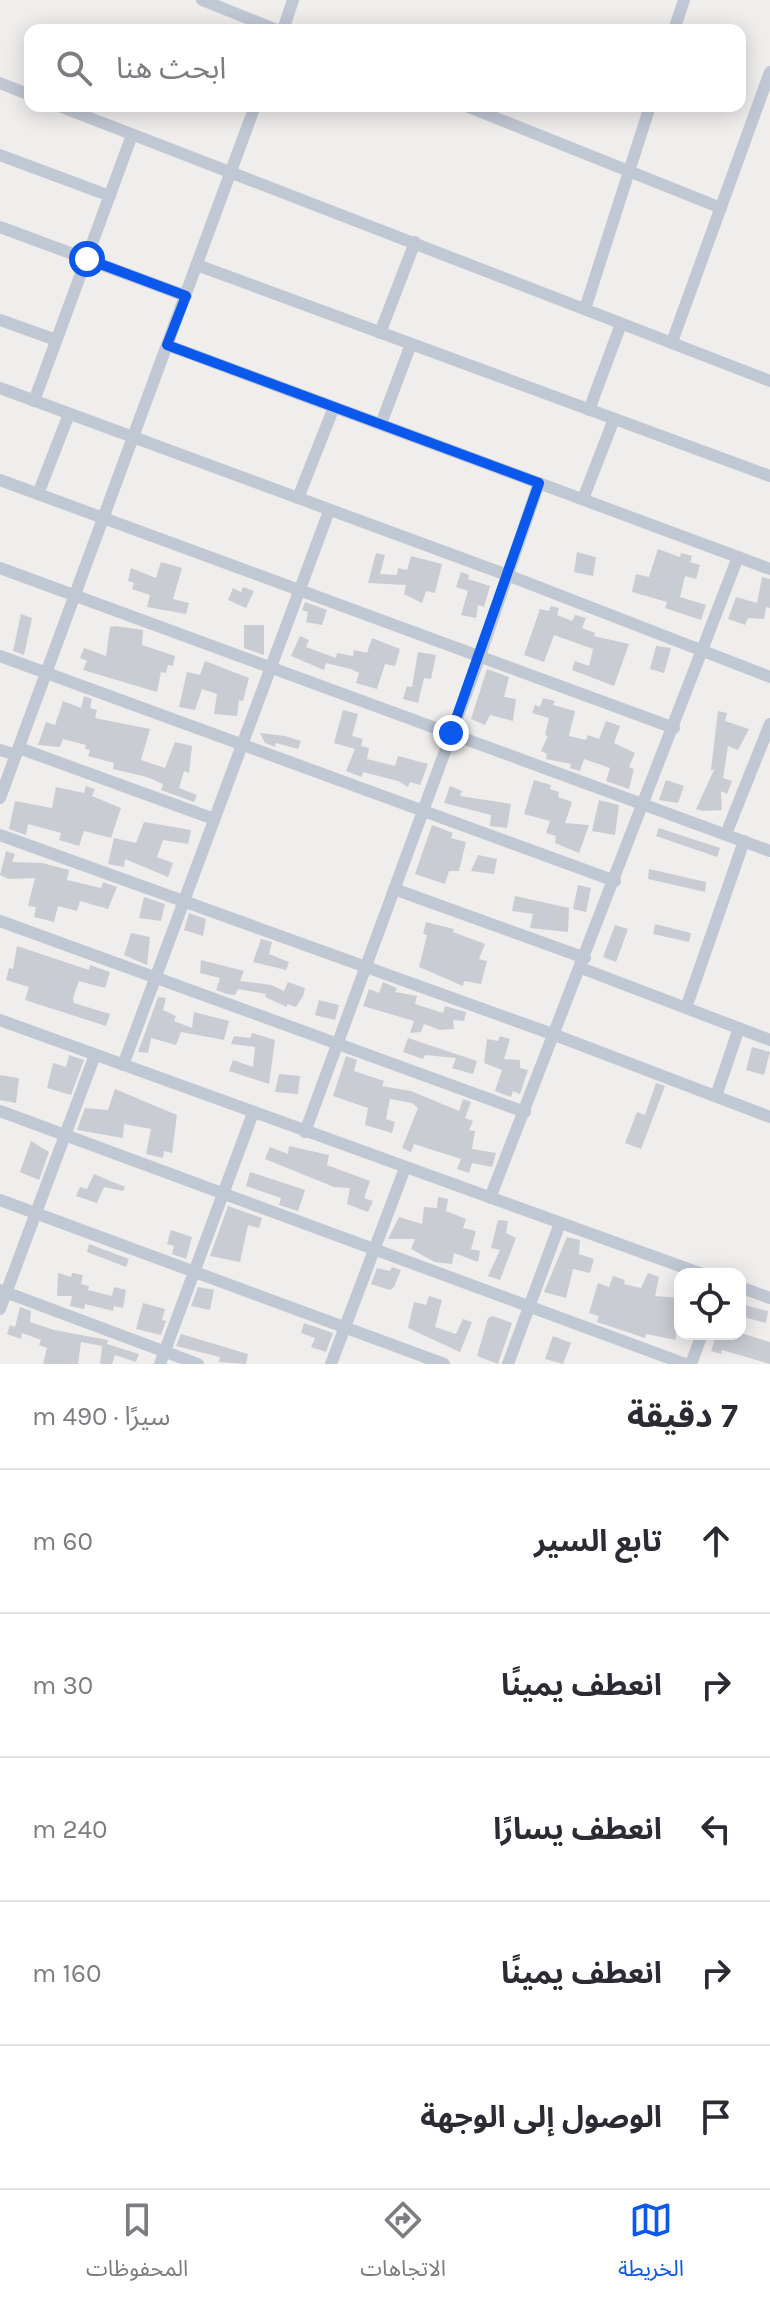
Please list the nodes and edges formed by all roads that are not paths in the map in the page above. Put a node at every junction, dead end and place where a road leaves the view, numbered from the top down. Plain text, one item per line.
1 (202, 0) edge
2 (293, 0) edge
3 (684, 0) edge
4 (264, 24) edge
5 (283, 24) edge
6 (676, 24) edge
7 (770, 72) edge
8 (0, 83) edge
9 (24, 93) edge
10 (74, 112) edge
11 (253, 112) edge
12 (481, 112) edge
13 (648, 112) edge
14 (132, 135) junction
15 (0, 155) edge
16 (629, 171) junction
17 (231, 173) junction
18 (110, 196) junction
19 (721, 208) junction
20 (0, 227) edge
21 (415, 242) junction
22 (87, 259) junction
23 (197, 265) junction
24 (186, 296) junction
25 (585, 309) junction
26 (0, 320) edge
27 (621, 324) junction
28 (380, 333) junction
29 (56, 340) junction
30 (672, 342) junction
31 (411, 344) junction
32 (167, 345) junction
33 (770, 381) edge
34 (0, 388) edge
35 (34, 401) junction
36 (334, 407) junction
37 (589, 410) junction
38 (69, 414) junction
39 (614, 419) junction
40 (381, 424) junction
41 (133, 437) junction
42 (770, 476) edge
43 (0, 480) edge
44 (539, 483) junction
45 (38, 494) junction
46 (298, 498) junction
47 (583, 499) junction
48 (329, 511) junction
49 (103, 518) junction
50 (738, 557) junction
51 (0, 568) edge
52 (770, 569) edge
53 (507, 575) junction
54 (300, 590) junction
55 (75, 596) junction
56 (704, 652) junction
57 (0, 656) edge
58 (480, 656) junction
59 (271, 667) junction
60 (46, 673) junction
61 (770, 677) edge
62 (770, 724) edge
63 (674, 728) junction
64 (451, 733) junction
65 (242, 745) junction
66 (0, 750) edge
67 (17, 752) junction
68 (757, 759) junction
69 (770, 764) edge
70 (0, 798) edge
71 (644, 804) junction
72 (423, 811) junction
73 (214, 819) junction
74 (726, 834) junction
75 (0, 835) edge
76 (744, 841) junction
77 (770, 851) edge
78 (615, 881) junction
79 (394, 889) junction
80 (183, 901) junction
81 (0, 921) edge
82 (583, 963) junction
83 (365, 967) junction
84 (155, 977) junction
85 (686, 1008) junction
86 (0, 1020) edge
87 (739, 1028) junction
88 (555, 1035) junction
89 (770, 1040) edge
90 (337, 1043) junction
91 (95, 1055) junction
92 (123, 1065) junction
93 (716, 1096) junction
94 (0, 1111) edge
95 (525, 1112) junction
96 (253, 1113) junction
97 (770, 1117) edge
98 (305, 1132) junction
99 (66, 1135) junction
100 (405, 1168) junction
101 (223, 1194) junction
102 (490, 1198) junction
103 (0, 1200) edge
104 (37, 1214) junction
105 (560, 1223) junction
106 (374, 1249) junction
107 (685, 1268) edge
108 (194, 1272) junction
109 (746, 1289) edge
110 (3, 1291) edge
111 (770, 1298) edge
112 (529, 1306) junction
113 (0, 1309) edge
114 (345, 1327) junction
115 (700, 1340) edge
116 (162, 1358) edge
117 (198, 1364) edge
118 (331, 1364) edge
119 (444, 1364) edge
120 (508, 1364) edge
121 (685, 1364) edge
122 (691, 1364) edge

1 - 4 street
2 - 5 street
3 - 6 street
7 - 19 street
8 - 9 street
10 - 14 street
11 - 17 street
12 - 16 street
13 - 16 street
14 - 17 street
14 - 18 street
15 - 18 street
16 - 19 street
16 - 25 street
17 - 21 street
17 - 23 street
18 - 22 street
19 - 30 street
20 - 22 street
21 - 25 street
21 - 28 street
22 - 24 street
22 - 29 street
23 - 24 street
23 - 28 street
24 - 32 street
25 - 27 street
26 - 29 street
27 - 30 street
27 - 37 street
28 - 31 street
29 - 35 street
30 - 33 street
31 - 37 street
31 - 40 street
32 - 36 street
32 - 41 street
34 - 35 street
35 - 38 street
36 - 40 street
36 - 46 street
37 - 39 street
38 - 41 street
38 - 45 street
39 - 42 street
39 - 47 street
40 - 44 street
41 - 46 street
41 - 49 street
43 - 45 street
44 - 47 street
44 - 53 street
45 - 49 street
46 - 48 street
47 - 50 street
48 - 53 street
48 - 54 street
49 - 54 street
49 - 55 street
50 - 52 street
50 - 56 street
51 - 55 street
53 - 56 street
53 - 58 street
54 - 58 street
54 - 59 street
55 - 59 street
55 - 60 street
56 - 61 street
56 - 63 street
57 - 60 street
58 - 63 street
58 - 64 street
59 - 64 street
59 - 65 street
60 - 65 street
60 - 67 street
62 - 68 street
63 - 71 street
64 - 71 street
64 - 72 street
65 - 72 street
65 - 73 street
66 - 67 street
67 - 70 street
67 - 73 street
68 - 69 street
68 - 74 street
71 - 74 street
71 - 78 street
72 - 78 street
72 - 79 street
73 - 80 street
74 - 76 street
75 - 80 street
76 - 77 street
76 - 85 street
78 - 82 street
79 - 82 street
79 - 83 street
80 - 83 street
80 - 84 street
81 - 84 street
82 - 85 street
82 - 88 street
83 - 88 street
83 - 90 street
84 - 90 street
84 - 92 street
85 - 87 street
86 - 91 street
87 - 89 street
87 - 93 street
88 - 93 street
88 - 95 street
90 - 95 street
90 - 98 street
91 - 92 street
91 - 99 street
92 - 96 street
93 - 97 street
94 - 99 street
95 - 102 street
96 - 98 street
96 - 101 street
98 - 100 street
99 - 101 street
99 - 104 street
100 - 102 street
100 - 106 street
101 - 106 street
101 - 108 street
102 - 105 street
103 - 104 street
104 - 108 street
104 - 110 street
105 - 107 street
105 - 112 street
106 - 112 street
106 - 114 street
108 - 114 street
108 - 116 street
109 - 111 street
110 - 113 street
110 - 116 street
112 - 120 street
112 - 121 street
114 - 118 street
114 - 119 street
115 - 122 street
116 - 117 street

